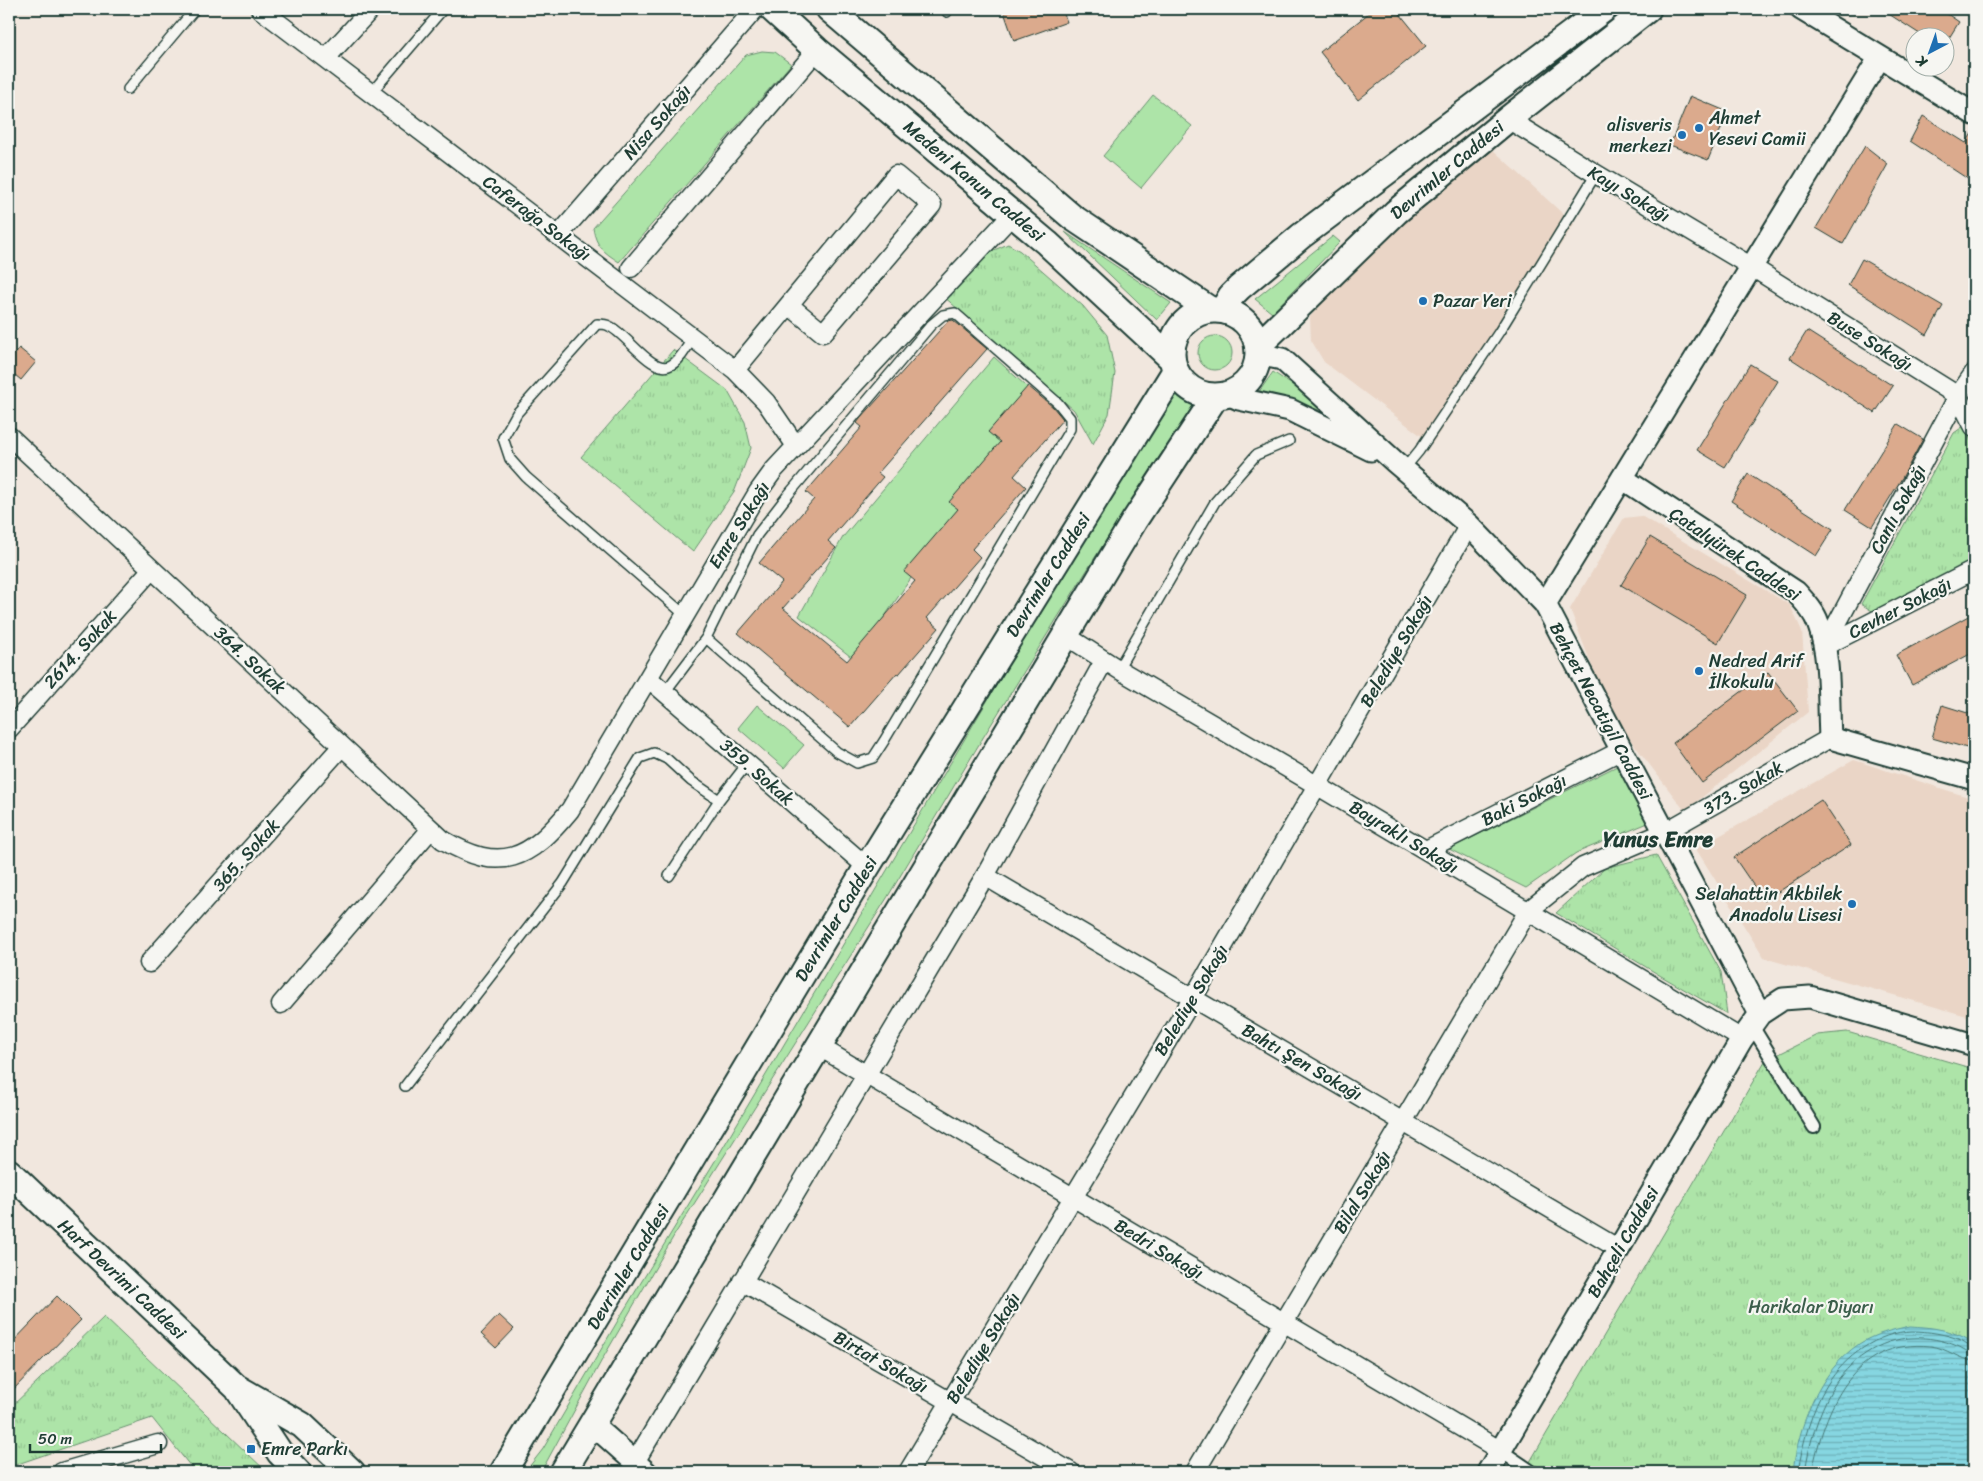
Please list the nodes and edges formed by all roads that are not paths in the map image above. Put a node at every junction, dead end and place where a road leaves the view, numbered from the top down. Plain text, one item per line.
1 (195, 9) edge
2 (260, 9) edge
3 (371, 9) edge
4 (443, 9) edge
5 (755, 9) edge
6 (772, 9) edge
7 (829, 9) edge
8 (1604, 9) edge
9 (1648, 9) edge
10 (1800, 9) edge
11 (817, 50) junction
12 (1880, 57) junction
13 (326, 58) junction
14 (128, 89) dead end
15 (371, 93) junction
16 (1974, 114) edge
17 (1508, 119) junction
18 (1596, 174) junction
19 (1013, 214) junction
20 (559, 235) junction
21 (1752, 267) junction
22 (631, 268) dead end
23 (789, 305) junction
24 (1216, 310) junction
25 (693, 338) junction
26 (1258, 350) junction
27 (1173, 364) junction
28 (735, 370) junction
29 (1974, 373) edge
30 (1222, 395) junction
31 (1958, 396) junction
32 (1974, 426) edge
33 (9, 436) edge
34 (1289, 441) dead end
35 (796, 446) junction
36 (1399, 466) junction
37 (1622, 478) junction
38 (1469, 525) junction
39 (152, 569) junction
40 (1974, 570) edge
41 (1545, 604) junction
42 (685, 615) junction
43 (1066, 635) junction
44 (706, 638) junction
45 (1825, 646) junction
46 (1111, 665) junction
47 (648, 678) junction
48 (665, 692) junction
49 (9, 729) edge
50 (1830, 738) junction
51 (342, 746) junction
52 (1622, 750) junction
53 (747, 764) junction
54 (1974, 779) edge
55 (1318, 786) junction
56 (719, 800) junction
57 (431, 829) junction
58 (1665, 832) junction
59 (1426, 850) junction
60 (504, 859) joint
61 (866, 867) junction
62 (669, 876) dead end
63 (985, 876) junction
64 (1528, 911) junction
65 (149, 963) dead end
66 (1193, 998) junction
67 (281, 1004) dead end
68 (1751, 1026) junction
69 (1974, 1045) edge
70 (818, 1046) junction
71 (866, 1075) junction
72 (406, 1086) dead end
73 (1403, 1122) junction
74 (1814, 1127) dead end
75 (9, 1172) edge
76 (1073, 1198) junction
77 (1619, 1249) junction
78 (742, 1281) junction
79 (1284, 1323) junction
80 (236, 1387) junction
81 (950, 1402) junction
82 (591, 1423) junction
83 (158, 1444) dead end
84 (1501, 1451) junction
85 (640, 1467) edge
86 (62, 1472) edge
87 (298, 1472) edge
88 (352, 1472) edge
89 (503, 1472) edge
90 (563, 1472) edge
91 (908, 1472) edge
92 (1071, 1472) edge
93 (1195, 1472) edge
94 (1488, 1472) edge
95 (1532, 1472) edge

1 - 14 lane
2 - 13 street, Caferağa Sokağı
3 - 13 street
4 - 15 lane
5 - 20 street, Nisa Sokağı
6 - 11 main road, Medeni Kanun Caddesi
7 - 24 main road, Medeni Kanun Caddesi
8 - 24 main road, Devrimler Caddesi
9 - 17 main road, Devrimler Caddesi
10 - 12 street
11 - 19 main road, Medeni Kanun Caddesi
11 - 22 street
12 - 16 street
12 - 21 street
13 - 15 street, Caferağa Sokağı
15 - 20 street, Caferağa Sokağı
17 - 18 street, Kayı Sokağı
17 - 26 main road, Devrimler Caddesi
18 - 21 street, Kayı Sokağı
18 - 36 lane
19 - 27 main road, Medeni Kanun Caddesi
19 - 35 street, Emre Sokağı
20 - 25 street, Caferağa Sokağı
21 - 31 street, Buse Sokağı
21 - 37 street
23 - 23 street
23 - 28 street
24 - 26 main road
24 - 27 main road
25 - 28 street, Caferağa Sokağı
25 - 42 lane
26 - 30 main road
26 - 36 street, Behçet Necatigil Caddesi
27 - 30 main road
27 - 61 main road, Devrimler Caddesi
28 - 35 street, Caferağa Sokağı
29 - 31 street, Canlı Sokağı
30 - 36 street, Behçet Necatigil Caddesi
30 - 43 main road
31 - 32 street, Buse Sokağı
31 - 45 street, Canlı Sokağı
33 - 39 street, 364. Sokak
34 - 46 lane
35 - 42 street, Emre Sokağı
36 - 38 street, Behçet Necatigil Caddesi
37 - 41 street
37 - 45 street, Çatalyürek Caddesi
38 - 41 street, Behçet Necatigil Caddesi
38 - 55 street, Belediye Sokağı
39 - 49 street, 2614. Sokak
39 - 51 street, 364. Sokak
40 - 45 street, Cevher Sokağı
41 - 52 street, Behçet Necatigil Caddesi
42 - 47 street, Emre Sokağı
43 - 46 street, Bayraklı Sokağı
43 - 70 main road
44 - 44 lane
44 - 48 lane
45 - 50 street, Çatalyürek Caddesi
46 - 55 street, Bayraklı Sokağı
46 - 63 street
47 - 48 street, 359. Sokak
47 - 60 street, Emre Sokağı
48 - 53 street, 359. Sokak
50 - 54 street
50 - 58 street, 373. Sokak
51 - 57 street, 364. Sokak
51 - 65 street, 365. Sokak
52 - 58 street, Behçet Necatigil Caddesi
52 - 59 street, Baki Sokağı
53 - 56 lane
53 - 61 street, 359. Sokak
55 - 59 street, Bayraklı Sokağı
55 - 66 street, Belediye Sokağı
56 - 62 lane
56 - 72 lane
57 - 60 street, 364. Sokak
57 - 67 street
58 - 64 street, 373. Sokak
58 - 68 street, Behçet Necatigil Caddesi
59 - 64 street, Bayraklı Sokağı
61 - 89 main road, Devrimler Caddesi
63 - 66 street, Bahtı Şen Sokağı
63 - 71 street
64 - 68 street, Bayraklı Sokağı
64 - 73 street, Bilal Sokağı
66 - 73 street, Bahtı Şen Sokağı
66 - 76 street, Belediye Sokağı
68 - 69 street
68 - 74 street
68 - 77 street, Bahçeli Caddesi
70 - 71 street, Bedri Sokağı
70 - 82 main road
71 - 76 street, Bedri Sokağı
71 - 78 street
73 - 77 street, Bahtı Şen Sokağı
73 - 79 street, Bilal Sokağı
75 - 80 main road, Harf Devrimi Caddesi
76 - 79 street, Bedri Sokağı
76 - 81 street, Belediye Sokağı
77 - 84 street, Bahçeli Caddesi
78 - 81 street, Birtat Sokağı
78 - 85 street
79 - 84 street, Bedri Sokağı
79 - 93 street, Bilal Sokağı
80 - 87 main road, Harf Devrimi Caddesi
80 - 88 main road, Harf Devrimi Caddesi
81 - 91 street, Belediye Sokağı
81 - 92 street, Birtat Sokağı
82 - 85 street
82 - 90 main road
83 - 86 street
84 - 94 street, Bahçeli Caddesi
84 - 95 street

